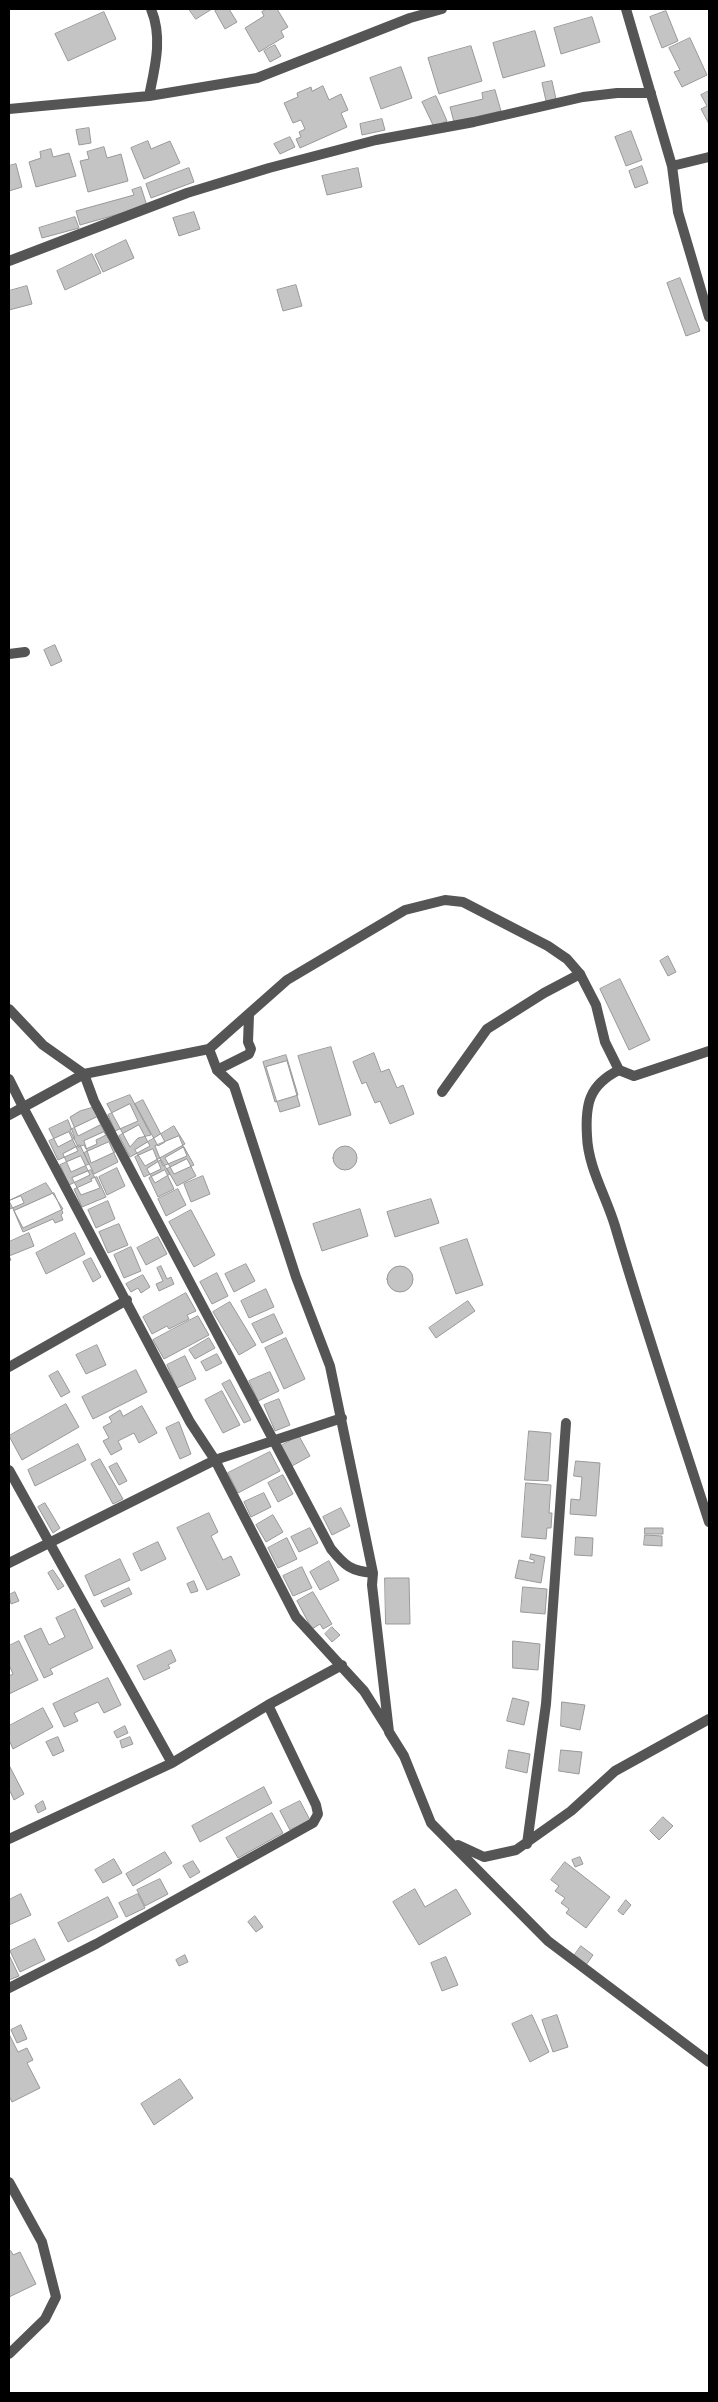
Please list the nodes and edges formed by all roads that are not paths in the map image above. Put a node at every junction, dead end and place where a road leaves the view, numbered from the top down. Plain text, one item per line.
1 (151, 9) edge
2 (442, 9) edge
3 (626, 9) edge
4 (408, 14) edge
5 (651, 93) junction
6 (149, 96) junction
7 (9, 109) edge
8 (709, 156) edge
9 (672, 166) junction
10 (9, 261) edge
11 (709, 317) edge
12 (25, 652) dead end
13 (9, 654) edge
14 (580, 974) junction
15 (9, 1009) edge
16 (249, 1015) junction
17 (209, 1049) junction
18 (709, 1051) edge
19 (217, 1070) junction
20 (619, 1070) junction
21 (84, 1074) junction
22 (9, 1079) edge
23 (442, 1092) dead end
24 (23, 1107) junction
25 (9, 1115) edge
26 (127, 1300) junction
27 (9, 1367) edge
28 (342, 1418) junction
29 (566, 1423) dead end
30 (274, 1441) junction
31 (215, 1460) junction
32 (9, 1470) edge
33 (709, 1522) edge
34 (48, 1542) junction
35 (9, 1563) edge
36 (373, 1573) junction
37 (342, 1665) junction
38 (268, 1705) junction
39 (709, 1719) edge
40 (389, 1732) junction
41 (172, 1762) junction
42 (9, 1839) edge
43 (453, 1842) junction
44 (527, 1844) junction
45 (9, 1988) edge
46 (709, 2062) edge
47 (9, 2182) edge
48 (9, 2354) edge

1 - 6 street
2 - 4 street
3 - 5 street
4 - 6 street
5 - 9 street
5 - 10 street
6 - 7 street
8 - 9 street
9 - 11 street
12 - 13 street
14 - 16 street
14 - 20 street
14 - 23 street
15 - 21 street
16 - 17 street
16 - 19 street
17 - 19 street
17 - 21 street
18 - 20 street
19 - 28 street
20 - 33 street
21 - 24 street
21 - 30 street
22 - 24 street
24 - 25 street
24 - 26 street
26 - 27 street
26 - 31 street
28 - 30 street
28 - 36 street
29 - 44 street
30 - 31 street
30 - 36 street
31 - 34 street
31 - 37 street
32 - 34 street
34 - 35 street
34 - 41 street
36 - 40 street
37 - 38 street
37 - 40 street
38 - 41 street
38 - 45 street
39 - 44 street
40 - 43 street
41 - 42 street
43 - 44 street
43 - 46 street
47 - 48 street

